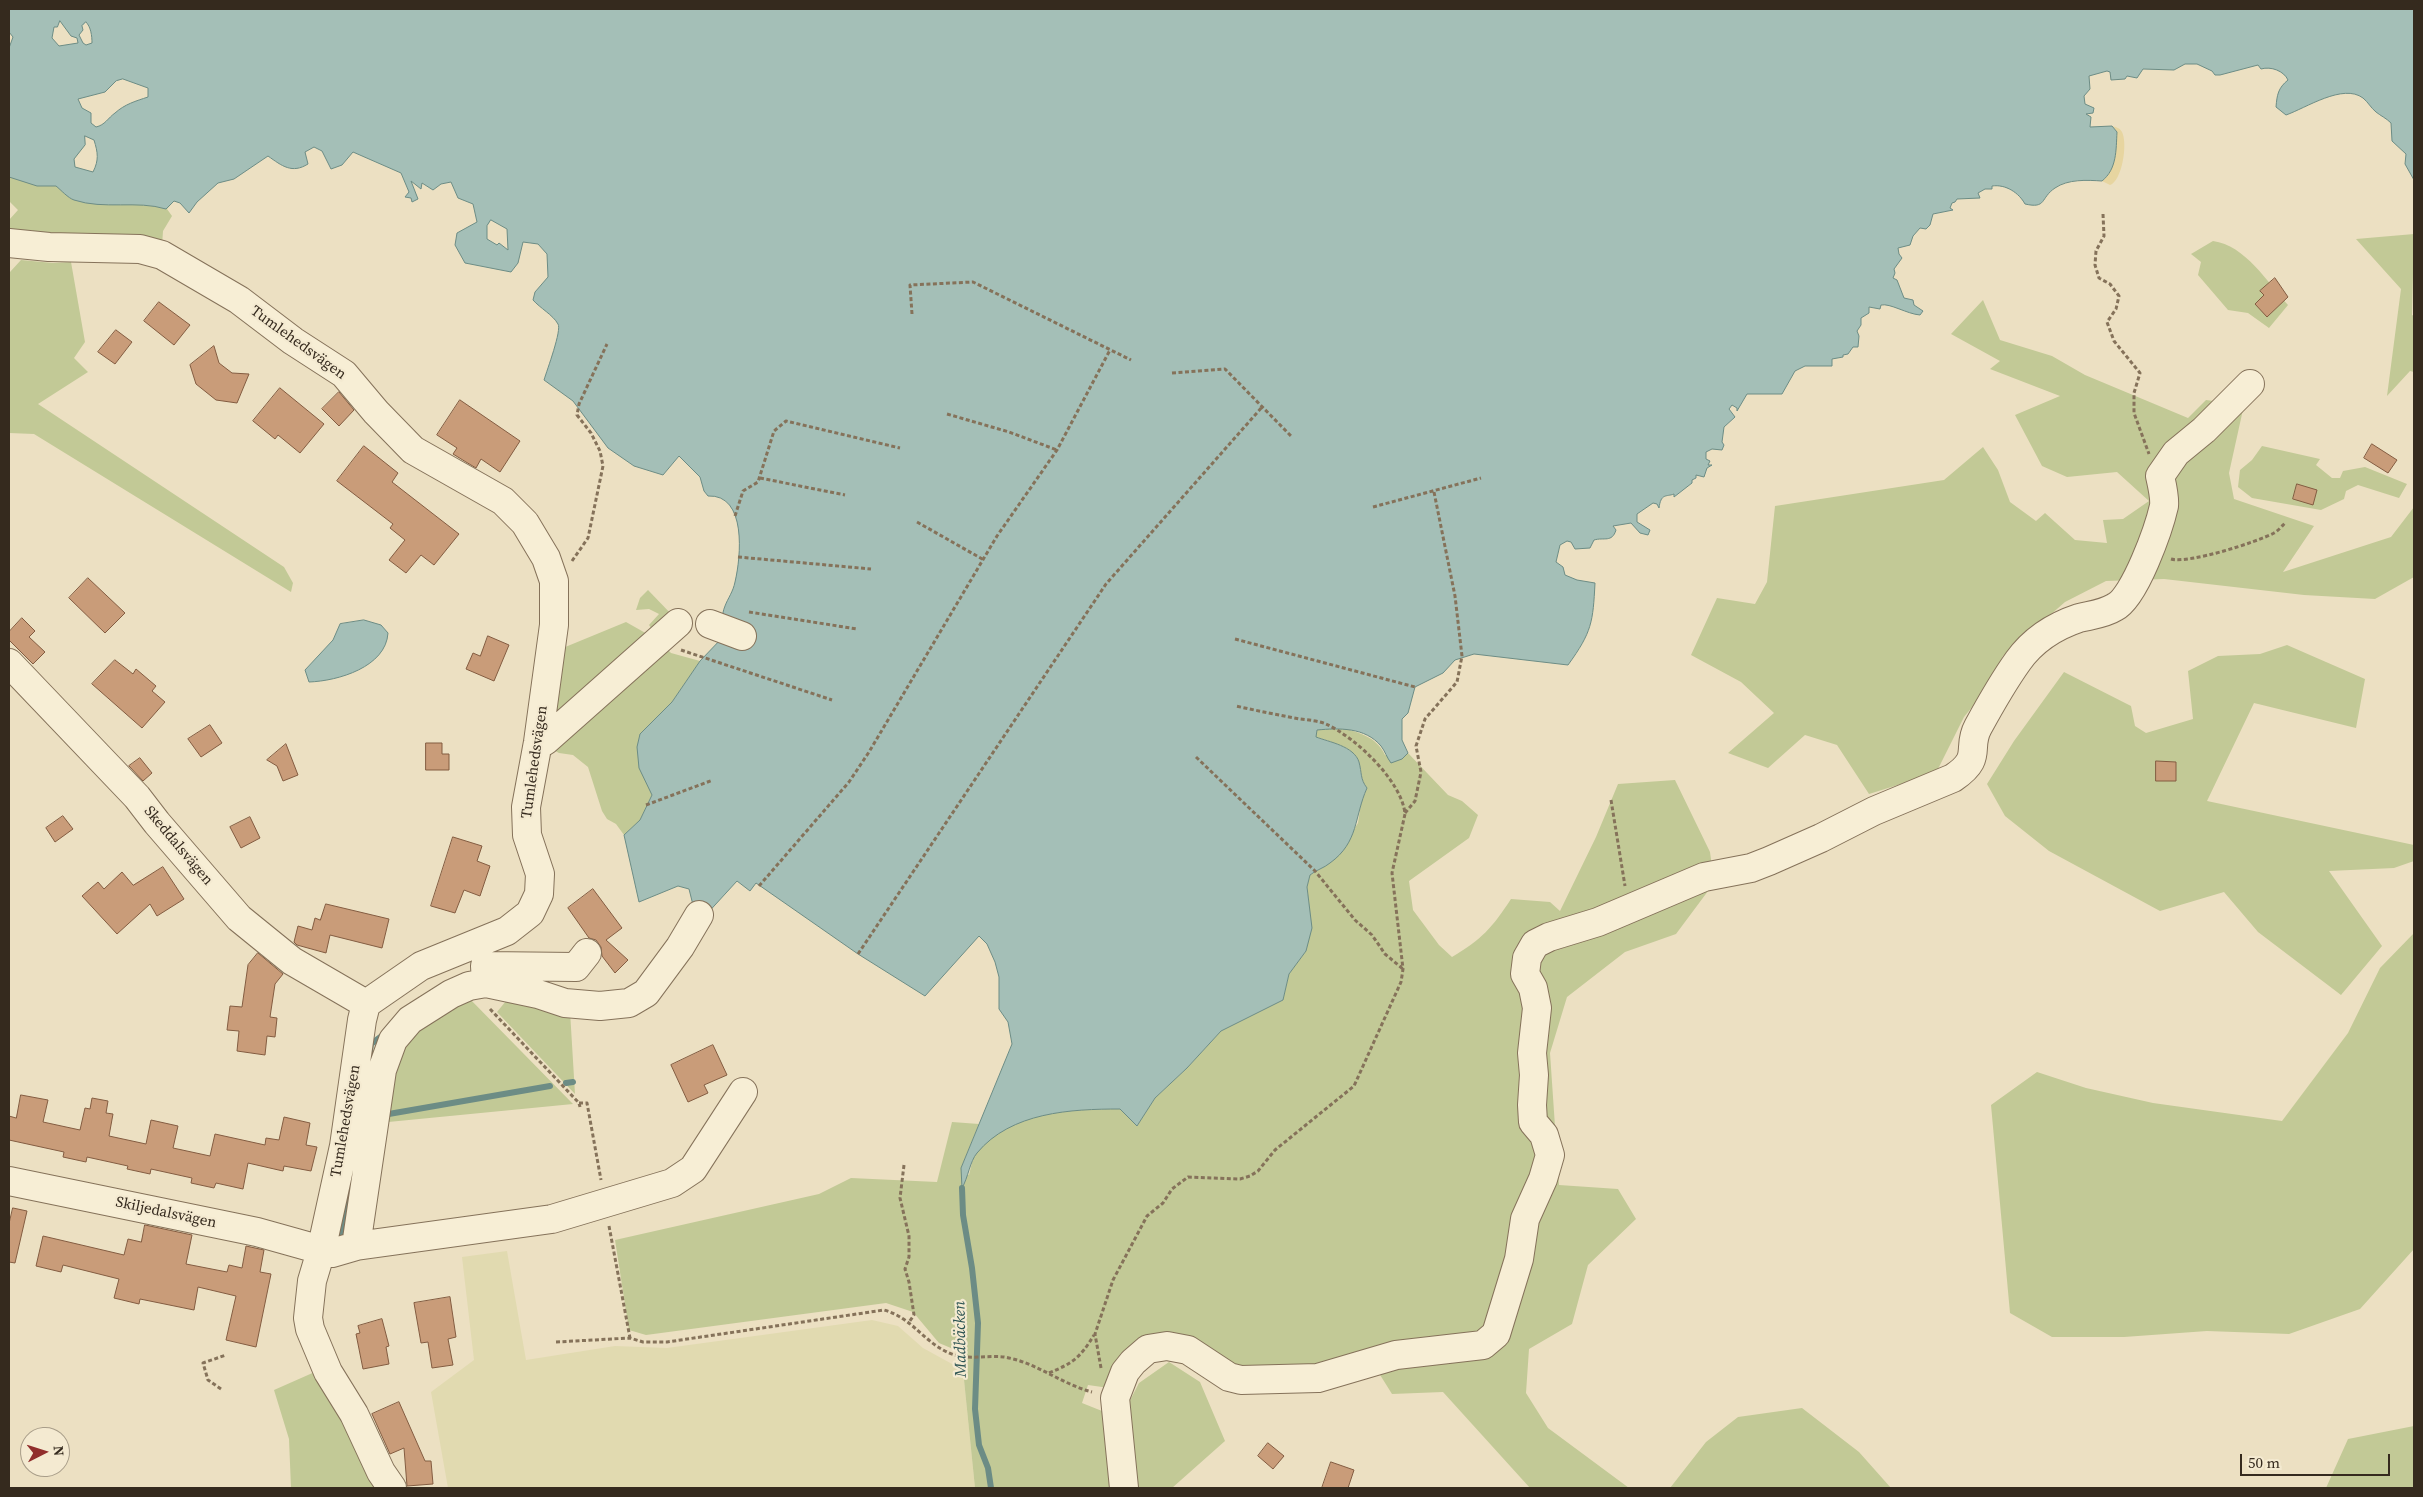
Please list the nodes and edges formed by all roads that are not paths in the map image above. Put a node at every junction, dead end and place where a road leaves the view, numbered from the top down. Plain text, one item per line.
1 (9, 243) edge
2 (2250, 384) dead end
3 (741, 623) road end
4 (710, 624) dead end
5 (675, 635) road end
6 (9, 663) edge
7 (538, 742) junction
8 (699, 915) dead end
9 (587, 953) dead end
10 (477, 985) junction
11 (366, 1004) junction
12 (743, 1092) dead end
13 (9, 1181) edge
14 (356, 1246) junction
15 (321, 1251) junction
16 (392, 1488) edge
17 (1124, 1488) edge

1 - 7 street, Tumlehedsvägen
2 - 17 street
3 - 4 street
5 - 7 street
6 - 11 street, Skeddalsvägen
7 - 11 street, Tumlehedsvägen
8 - 10 street
9 - 10 street
10 - 14 street
11 - 15 street, Tumlehedsvägen
12 - 14 street, Skiljedalsvägen
13 - 15 street, Skiljedalsvägen
14 - 15 street, Skiljedalsvägen
15 - 16 street, Tumlehedsvägen

